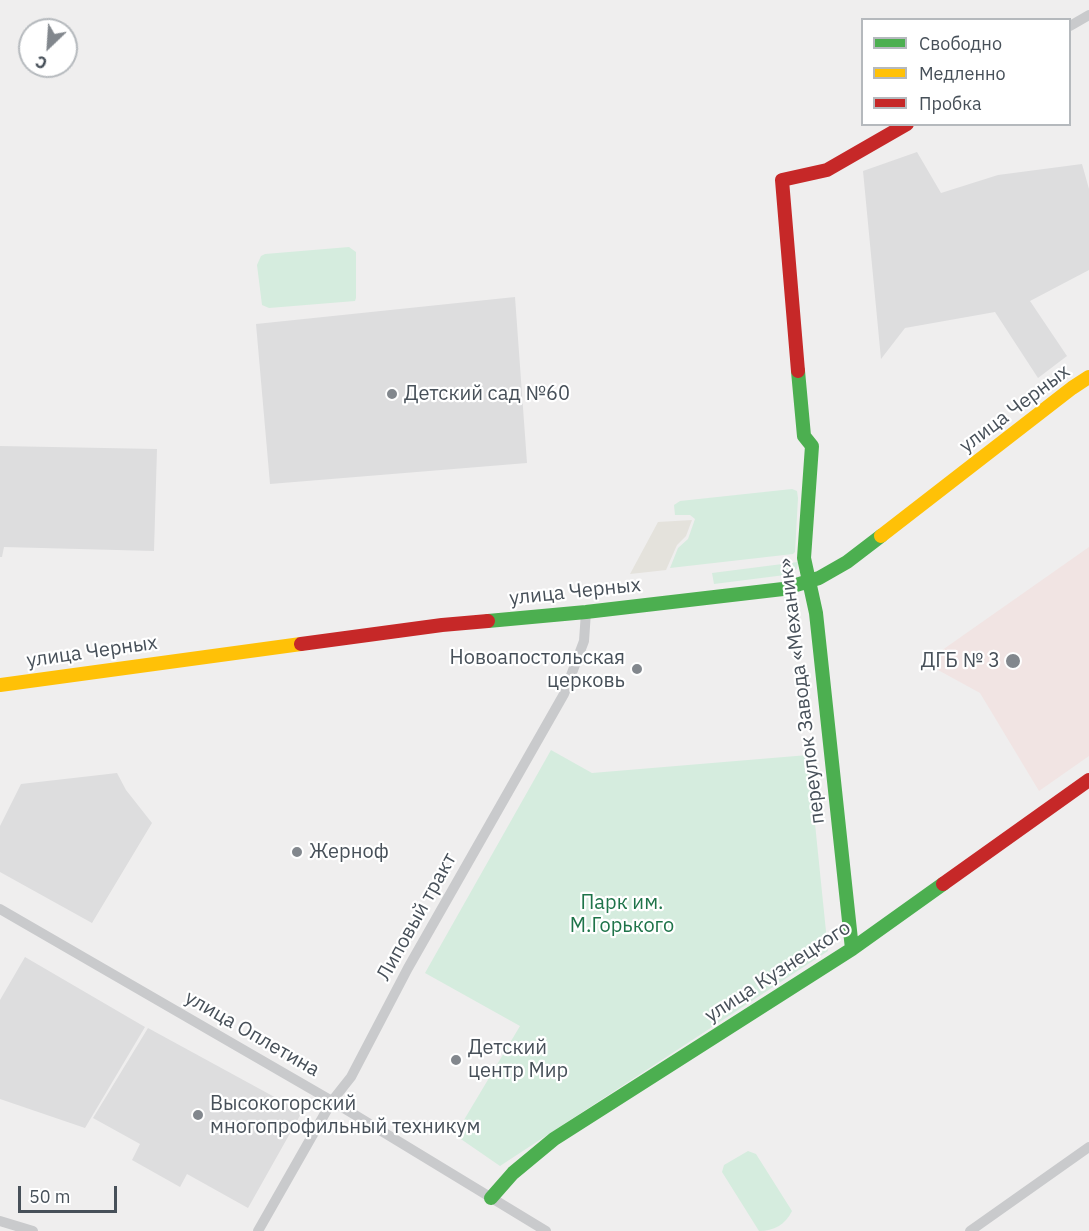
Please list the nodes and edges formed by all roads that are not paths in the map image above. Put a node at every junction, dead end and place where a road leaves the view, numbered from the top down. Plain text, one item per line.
1 (1089, 15) edge
2 (1071, 26) edge
3 (904, 126) edge
4 (1089, 377) edge
5 (808, 582) junction
6 (586, 612) junction
7 (0, 685) edge
8 (1089, 780) edge
9 (0, 909) edge
10 (852, 949) junction
11 (333, 1101) junction
12 (1089, 1147) edge
13 (491, 1198) junction
14 (0, 1221) edge
15 (33, 1231) edge
16 (258, 1231) edge
17 (546, 1231) edge
18 (970, 1231) edge

1 - 2 street
3 - 5 street, переулок Завода «Механик»
4 - 5 street, улица Черных
5 - 6 street, улица Черных
5 - 10 street, переулок Завода «Механик»
6 - 7 street, улица Черных
6 - 11 street, Липовый тракт
8 - 10 street, улица Кузнецкого
9 - 11 street, улица Оплетина
10 - 13 street, улица Кузнецкого
11 - 13 street, улица Оплетина
11 - 16 street, Липовый тракт
12 - 18 street
13 - 17 street, улица Оплетина
14 - 15 street

